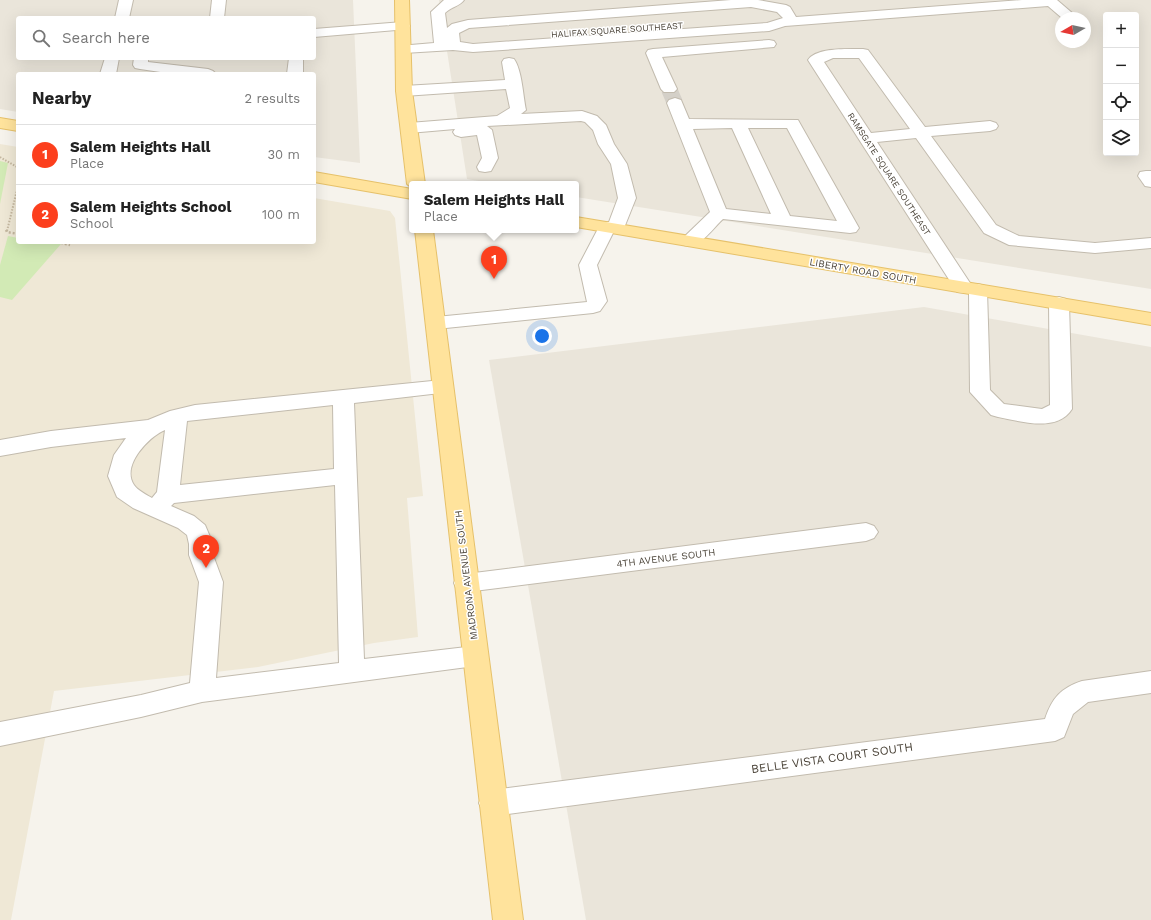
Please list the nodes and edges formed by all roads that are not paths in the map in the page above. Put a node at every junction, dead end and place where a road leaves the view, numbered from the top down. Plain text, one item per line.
1 (126, 0) edge
2 (219, 0) edge
3 (402, 0) edge
4 (457, 0) edge
5 (1050, 1) edge
6 (1064, 12) edge
7 (122, 16) edge
8 (217, 16) edge
9 (788, 22) junction
10 (403, 26) junction
11 (316, 33) edge
12 (769, 44) dead end
13 (446, 46) junction
14 (404, 50) junction
15 (112, 60) edge
16 (296, 60) edge
17 (509, 62) dead end
18 (140, 66) edge
19 (108, 72) edge
20 (191, 72) edge
21 (295, 72) edge
22 (514, 84) junction
23 (404, 91) junction
24 (501, 120) junction
25 (0, 123) edge
26 (738, 123) junction
27 (683, 124) junction
28 (16, 126) edge
29 (990, 126) dead end
30 (409, 132) junction
31 (919, 133) junction
32 (866, 138) junction
33 (485, 167) dead end
34 (1151, 176) edge
35 (316, 177) edge
36 (416, 181) edge
37 (1151, 182) edge
38 (409, 193) edge
39 (719, 213) junction
40 (783, 220) junction
41 (579, 223) edge
42 (611, 228) junction
43 (424, 233) edge
44 (690, 241) junction
45 (1151, 242) edge
46 (971, 289) junction
47 (1059, 303) junction
48 (1151, 319) edge
49 (436, 323) junction
50 (442, 387) junction
51 (343, 397) junction
52 (177, 416) junction
53 (152, 427) junction
54 (0, 448) edge
55 (346, 476) junction
56 (162, 502) junction
57 (866, 532) dead end
58 (466, 583) junction
59 (475, 656) junction
60 (352, 672) junction
61 (1151, 682) edge
62 (202, 690) junction
63 (0, 734) edge
64 (493, 803) junction
65 (508, 920) edge

1 - 7 street
2 - 8 street
3 - 10 main road
4 - 13 street
5 - 6 street
5 - 9 street, HALIFAX SQUARE SOUTHEAST
9 - 13 street, HALIFAX SQUARE SOUTHEAST
9 - 13 street
10 - 11 street
10 - 14 main road
12 - 27 street
13 - 14 street, HALIFAX SQUARE SOUTHEAST
14 - 23 main road
15 - 19 street
16 - 21 street
17 - 22 street
18 - 20 street
22 - 23 street
22 - 24 street
23 - 30 main road
24 - 30 street
24 - 42 street
25 - 28 main road
26 - 27 street
26 - 40 street
26 - 40 street
27 - 39 street
29 - 31 street
30 - 33 street
30 - 36 main road
31 - 32 street
31 - 32 street, RAMSGATE SQUARE SOUTHEAST
31 - 45 street
32 - 46 street, RAMSGATE SQUARE SOUTHEAST
34 - 37 street
35 - 38 main road
39 - 40 street
39 - 44 street
41 - 42 main road, LIBERTY ROAD SOUTH
42 - 44 main road, LIBERTY ROAD SOUTH
42 - 49 street
43 - 49 main road, MADRONA AVENUE SOUTH
44 - 46 main road, LIBERTY ROAD SOUTH
46 - 47 main road, LIBERTY ROAD SOUTH
46 - 47 street
47 - 48 main road, LIBERTY ROAD SOUTH
49 - 50 main road, MADRONA AVENUE SOUTH
50 - 51 street
50 - 58 main road, MADRONA AVENUE SOUTH
51 - 52 street
51 - 55 street
52 - 53 street
52 - 56 street
53 - 54 street
53 - 56 street
55 - 56 street
55 - 60 street
56 - 62 street
57 - 58 street, 4TH AVENUE SOUTH
58 - 59 main road, MADRONA AVENUE SOUTH
59 - 60 street
59 - 64 main road, MADRONA AVENUE SOUTH
60 - 62 street
61 - 64 street, BELLE VISTA COURT SOUTH
62 - 63 street
64 - 65 main road, MADRONA AVENUE SOUTH

